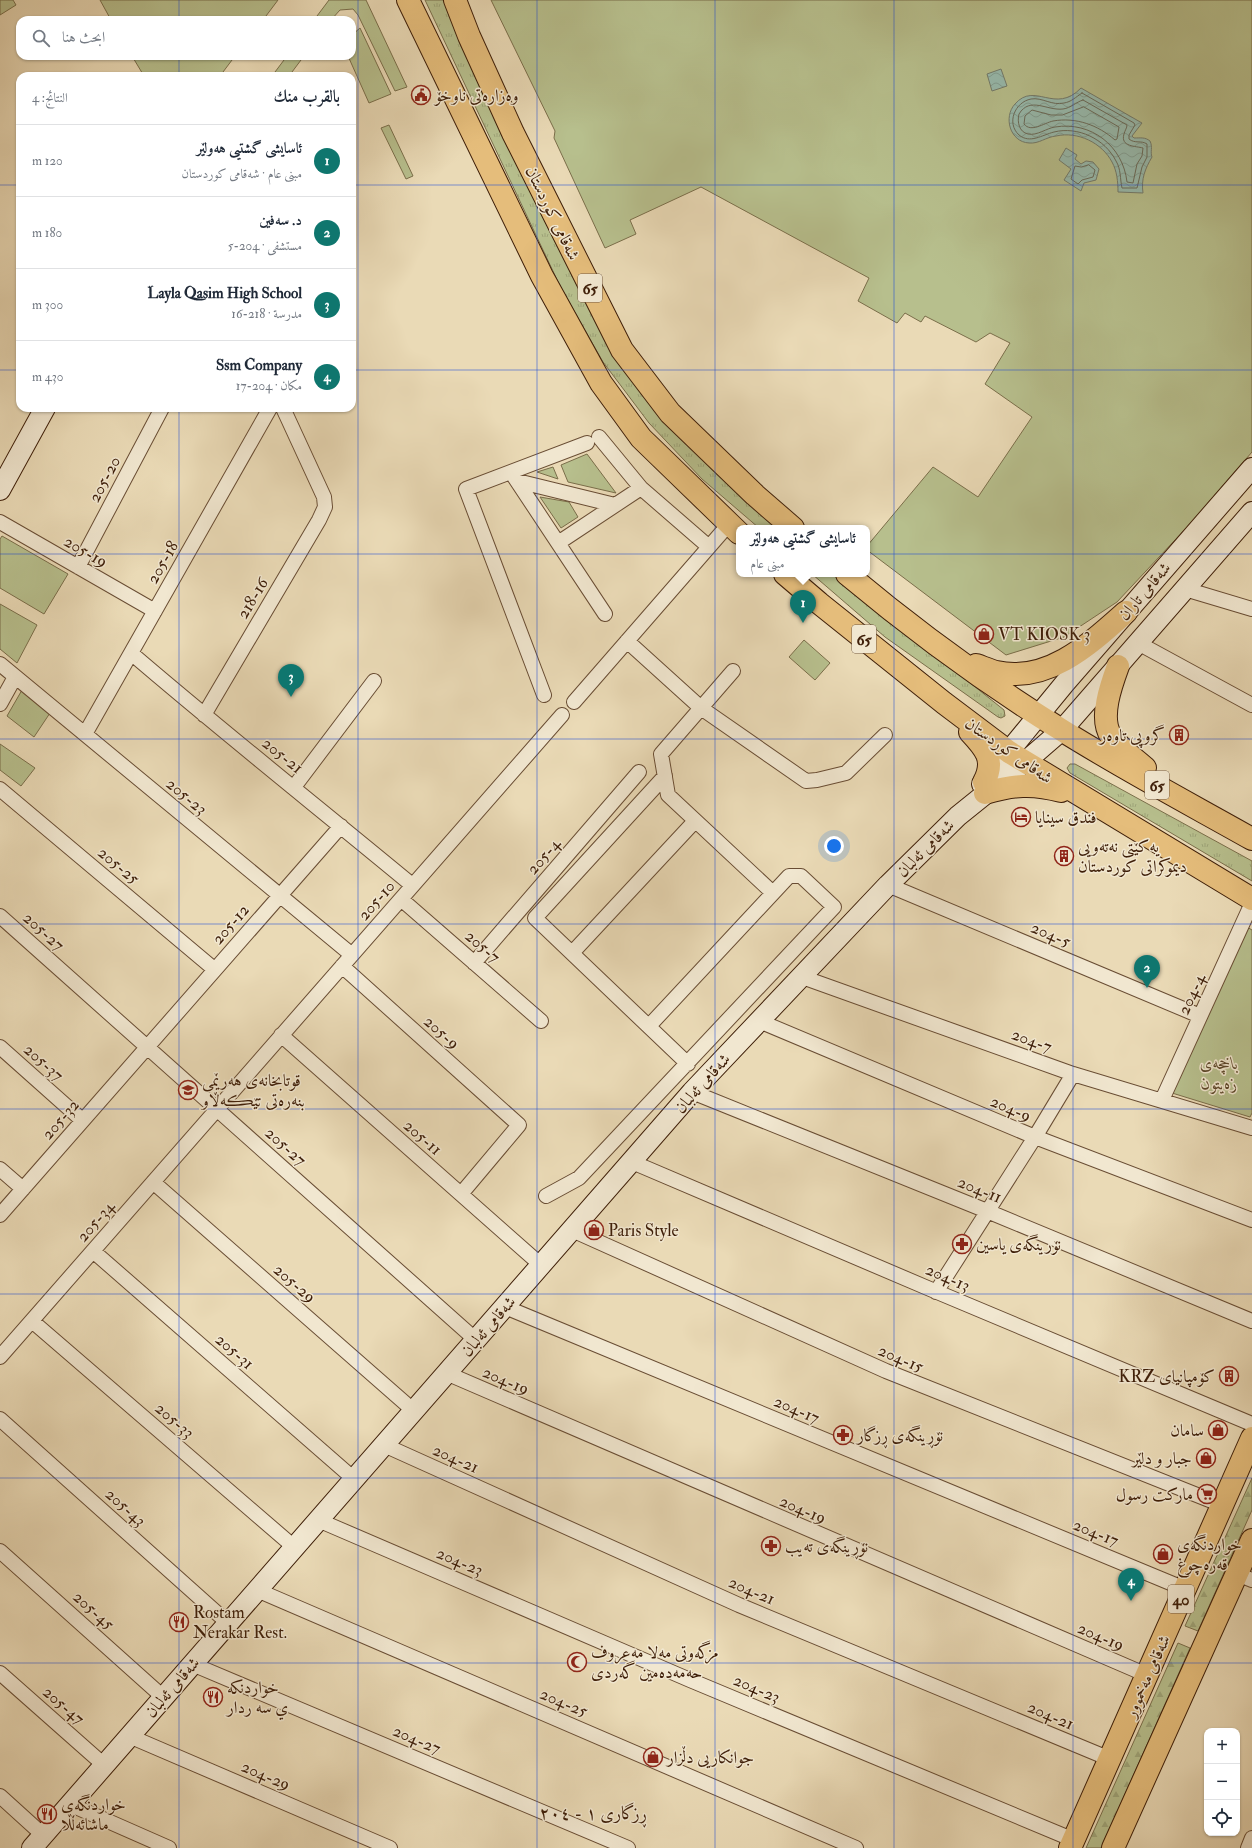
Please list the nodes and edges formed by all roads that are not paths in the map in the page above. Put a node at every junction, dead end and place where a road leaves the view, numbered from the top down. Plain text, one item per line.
1 (408, 0) edge
2 (455, 0) edge
3 (43, 412) edge
4 (160, 412) edge
5 (268, 412) edge
6 (285, 412) edge
7 (1251, 472) edge
8 (514, 476) junction
9 (641, 488) junction
10 (0, 490) edge
11 (615, 505) junction
12 (1252, 512) edge
13 (0, 522) edge
14 (790, 525) edge
15 (734, 529) edge
16 (558, 543) junction
17 (709, 547) junction
18 (78, 567) junction
19 (789, 577) edge
20 (851, 577) edge
21 (1184, 588) junction
22 (1252, 609) edge
23 (155, 611) junction
24 (1126, 612) junction
25 (605, 614) dead end
26 (627, 641) junction
27 (1138, 643) junction
28 (131, 652) junction
29 (949, 653) junction
30 (0, 664) edge
31 (1118, 666) junction
32 (733, 672) dead end
33 (15, 677) junction
34 (374, 681) dead end
35 (544, 696) dead end
36 (574, 702) dead end
37 (944, 703) junction
38 (0, 704) edge
39 (1252, 705) edge
40 (701, 708) junction
41 (204, 715) junction
42 (562, 715) dead end
43 (1037, 715) junction
44 (1062, 730) junction
45 (85, 734) junction
46 (885, 735) dead end
47 (1017, 757) junction
48 (639, 772) dead end
49 (665, 776) junction
50 (294, 787) junction
51 (985, 787) junction
52 (0, 789) edge
53 (1172, 793) junction
54 (1098, 807) junction
55 (695, 821) junction
56 (341, 826) junction
57 (1252, 839) edge
58 (412, 885) junction
59 (888, 885) junction
60 (774, 893) junction
61 (280, 895) junction
62 (401, 899) junction
63 (1252, 899) edge
64 (1252, 903) edge
65 (0, 916) edge
66 (572, 953) junction
67 (352, 955) junction
68 (474, 963) junction
69 (342, 966) junction
70 (214, 969) junction
71 (802, 977) junction
72 (1200, 1016) junction
73 (541, 1021) dead end
74 (760, 1021) junction
75 (649, 1026) junction
76 (281, 1035) junction
77 (146, 1046) junction
78 (0, 1047) edge
79 (688, 1064) junction
80 (1073, 1074) junction
81 (692, 1092) junction
82 (1162, 1100) junction
83 (217, 1109) junction
84 (82, 1120) junction
85 (1252, 1128) edge
86 (1035, 1137) junction
87 (632, 1162) junction
88 (0, 1169) edge
89 (153, 1182) junction
90 (23, 1189) junction
91 (461, 1194) junction
92 (546, 1196) dead end
93 (987, 1211) junction
94 (0, 1215) edge
95 (1252, 1220) edge
96 (572, 1230) junction
97 (93, 1251) junction
98 (542, 1265) junction
99 (936, 1292) junction
100 (505, 1307) junction
101 (32, 1321) junction
102 (1252, 1321) edge
103 (476, 1340) junction
104 (0, 1357) edge
105 (446, 1374) junction
106 (414, 1411) junction
107 (0, 1419) edge
108 (1252, 1424) edge
109 (1252, 1438) edge
110 (384, 1445) junction
111 (354, 1479) junction
112 (1222, 1505) junction
113 (318, 1520) junction
114 (1252, 1540) edge
115 (294, 1547) junction
116 (0, 1551) edge
117 (1244, 1577) edge
118 (1185, 1589) junction
119 (257, 1590) junction
120 (228, 1623) junction
121 (192, 1664) junction
122 (0, 1673) edge
123 (1147, 1675) junction
124 (163, 1697) junction
125 (129, 1736) junction
126 (1110, 1759) junction
127 (104, 1765) junction
128 (0, 1796) edge
129 (69, 1804) junction
130 (37, 1842) edge
131 (1072, 1844) edge
132 (169, 1848) edge
133 (390, 1848) edge
134 (628, 1848) edge
135 (856, 1848) edge
136 (1113, 1848) edge

1 - 15 highway, 65
2 - 14 highway, شەقامی کوردستان / 65
3 - 10 street
4 - 18 street, 205-20
5 - 23 street, 205-18
6 - 41 street, 218-16
7 - 24 street, شەقامی تاران
8 - 9 street
8 - 11 street
8 - 16 street
8 - 35 street
9 - 11 street
9 - 17 street
11 - 16 street
12 - 21 street, شەقامی تاران
13 - 18 street, 205-19
15 - 17 street
16 - 25 street
17 - 26 street
18 - 23 street, 205-19
19 - 37 highway, شەقامی کوردستان / 65
20 - 29 highway, 65
21 - 22 street
21 - 27 street, شەقامی تاران
23 - 28 street, 205-18
24 - 29 highway
24 - 43 street, شەقامی تاران
26 - 36 street
26 - 40 street
27 - 31 street, شەقامی تاران
27 - 39 street
28 - 41 street, 205-21
28 - 45 street, 205-18
29 - 43 highway, 65
30 - 33 street, 205-23
31 - 44 street, شەقامی تاران
31 - 53 highway
32 - 40 street
33 - 38 street
33 - 45 street, 205-23
34 - 50 street
37 - 47 highway, شەقامی کوردستان / 65
37 - 51 highway
40 - 46 street
40 - 49 street
41 - 50 street, 205-21
42 - 58 street, 205-10
43 - 44 highway, 65
43 - 47 street, شەقامی ئەلبان
44 - 47 street, شەقامی ئەلبان
44 - 53 highway, 65
45 - 61 street, 205-23
47 - 51 street, شەقامی ئەلبان
47 - 54 highway, شەقامی کوردستان / 65
48 - 68 street, 205-4
49 - 55 street
49 - 66 street
50 - 56 street, 205-21
51 - 54 highway
51 - 59 street, شەقامی ئەلبان
52 - 70 street, 205-25
53 - 57 highway, 65
54 - 63 highway, شەقامی کوردستان / 65
55 - 60 street
55 - 66 street
56 - 58 street, 205-21
56 - 61 street, 205-12
58 - 62 street, 205-10
59 - 71 street, شەقامی ئەلبان
59 - 72 street, 204-5
60 - 75 street
60 - 79 street
61 - 67 street, 205-23
61 - 70 street, 205-12
62 - 67 street, 205-10
62 - 68 street, 205-7
64 - 72 street, 204-4
65 - 77 street, 205-27
66 - 75 street
67 - 69 street, 205-10
68 - 73 street, 205-7
69 - 76 street, 205-10
69 - 91 street, 205-9
70 - 77 street, 205-12
71 - 74 street, شەقامی ئەلبان
71 - 80 street, 204-7
72 - 82 street, 204-4
74 - 81 street, شەقامی ئەلبان
74 - 86 street, 204-9
75 - 79 street
76 - 83 street, 205-10
76 - 91 street, 205-11
77 - 83 street, 205-27
77 - 84 street, 205-32
78 - 84 street, 205-37
79 - 92 street
80 - 82 street, 204-7
80 - 86 street
81 - 87 street, شەقامی ئەلبان
81 - 93 street, 204-11
82 - 85 street, 204-7
83 - 89 street, 205-34
83 - 103 street, 205-27
84 - 90 street, 205-32
86 - 93 street
86 - 95 street, 204-9
87 - 96 street, شەقامی ئەلبان
87 - 99 street, 204-13
88 - 90 street
89 - 97 street, 205-34
89 - 106 street, 205-29
90 - 94 street, 205-32
91 - 98 street, 205-11
93 - 99 street
93 - 102 street, 204-11
96 - 98 street, شەقامی ئەلبان
96 - 112 street, 204-15
97 - 101 street, 205-34
97 - 111 street, 205-31
98 - 100 street, شەقامی ئەلبان
99 - 108 street, 204-13
100 - 103 street, شەقامی ئەلبان
100 - 118 street, 204-17
101 - 104 street, 205-34
101 - 115 street, 205-33
103 - 105 street, شەقامی ئەلبان
105 - 106 street, شەقامی ئەلبان
105 - 123 street, 204-19
106 - 110 street, شەقامی ئەلبان
107 - 120 street, 205-43
109 - 112 highway, شەقامی مەخموور / 40
110 - 111 street, شەقامی ئەلبان
110 - 126 street, 204-21
111 - 113 street, شەقامی ئەلبان
112 - 118 highway, شەقامی مەخموور / 40
113 - 115 street, شەقامی ئەلبان
113 - 131 street, 204-23
114 - 117 highway, 40
115 - 119 street, شەقامی ئەلبان
116 - 124 street, 205-45
117 - 136 highway, 40
118 - 123 highway, شەقامی مەخموور / 40
119 - 120 street, شەقامی ئەلبان
119 - 135 street, 204-25
120 - 121 street, شەقامی ئەلبان
121 - 124 street, شەقامی ئەلبان
121 - 134 street, 204-27
122 - 127 street, 205-47
123 - 126 highway, شەقامی مەخموور / 40
124 - 125 street, شەقامی ئەلبان
125 - 127 street, شەقامی ئەلبان
125 - 133 street, 204-29
126 - 131 highway, شەقامی مەخموور / 40
127 - 129 street, شەقامی ئەلبان
128 - 130 street
129 - 130 street, شەقامی ئەلبان
129 - 132 street

